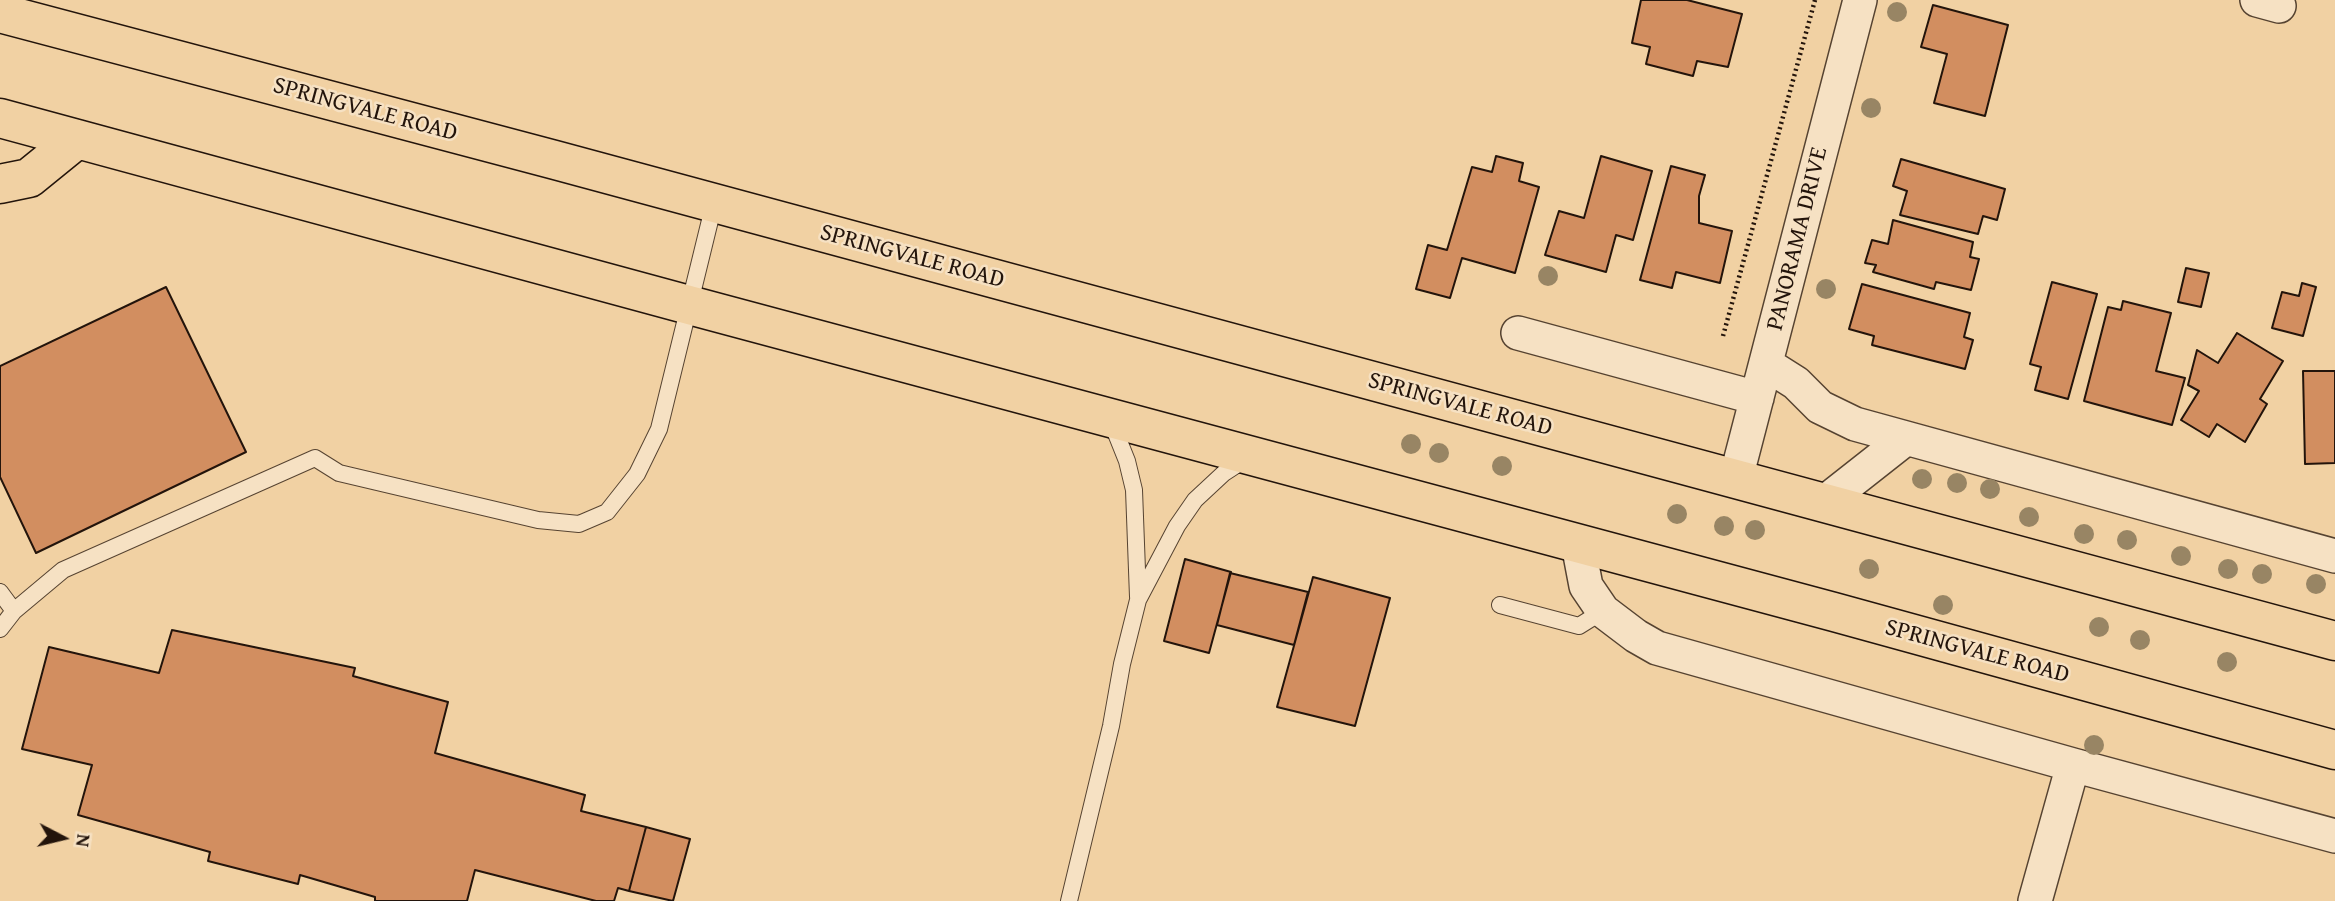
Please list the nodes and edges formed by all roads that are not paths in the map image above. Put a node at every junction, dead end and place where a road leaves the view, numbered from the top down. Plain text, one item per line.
1 (1860, 0) edge
2 (18, 11) edge
3 (0, 118) edge
4 (77, 139) junction
5 (0, 184) edge
6 (714, 204) junction
7 (689, 306) junction
8 (1518, 333) dead end
9 (1766, 364) junction
10 (1757, 398) junction
11 (1110, 416) junction
12 (1905, 439) junction
13 (1252, 454) junction
14 (1736, 478) junction
15 (1825, 502) junction
16 (1578, 544) junction
17 (2335, 556) edge
18 (0, 592) edge
19 (1138, 600) junction
20 (1500, 605) dead end
21 (14, 611) junction
22 (1602, 611) junction
23 (0, 629) edge
24 (2335, 640) edge
25 (2335, 750) edge
26 (2073, 765) junction
27 (2335, 836) edge
28 (1069, 901) edge
29 (2035, 901) edge

1 - 9 street, PANORAMA DRIVE
2 - 6 highway, SPRINGVALE ROAD
3 - 4 highway, SPRINGVALE ROAD
4 - 5 highway
4 - 7 highway, SPRINGVALE ROAD
6 - 7 lane
6 - 14 highway, SPRINGVALE ROAD
7 - 11 highway, SPRINGVALE ROAD
7 - 21 lane
8 - 10 street
9 - 10 street, PANORAMA DRIVE
9 - 12 street
10 - 14 street, PANORAMA DRIVE
11 - 13 highway, SPRINGVALE ROAD
11 - 19 lane
12 - 15 street
12 - 17 street
13 - 16 highway, SPRINGVALE ROAD
13 - 19 lane
14 - 15 highway, SPRINGVALE ROAD
15 - 24 highway, SPRINGVALE ROAD
16 - 22 street
16 - 25 highway, SPRINGVALE ROAD
18 - 21 lane
19 - 28 lane
20 - 22 lane
21 - 23 lane
22 - 26 street
26 - 27 street
26 - 29 street

